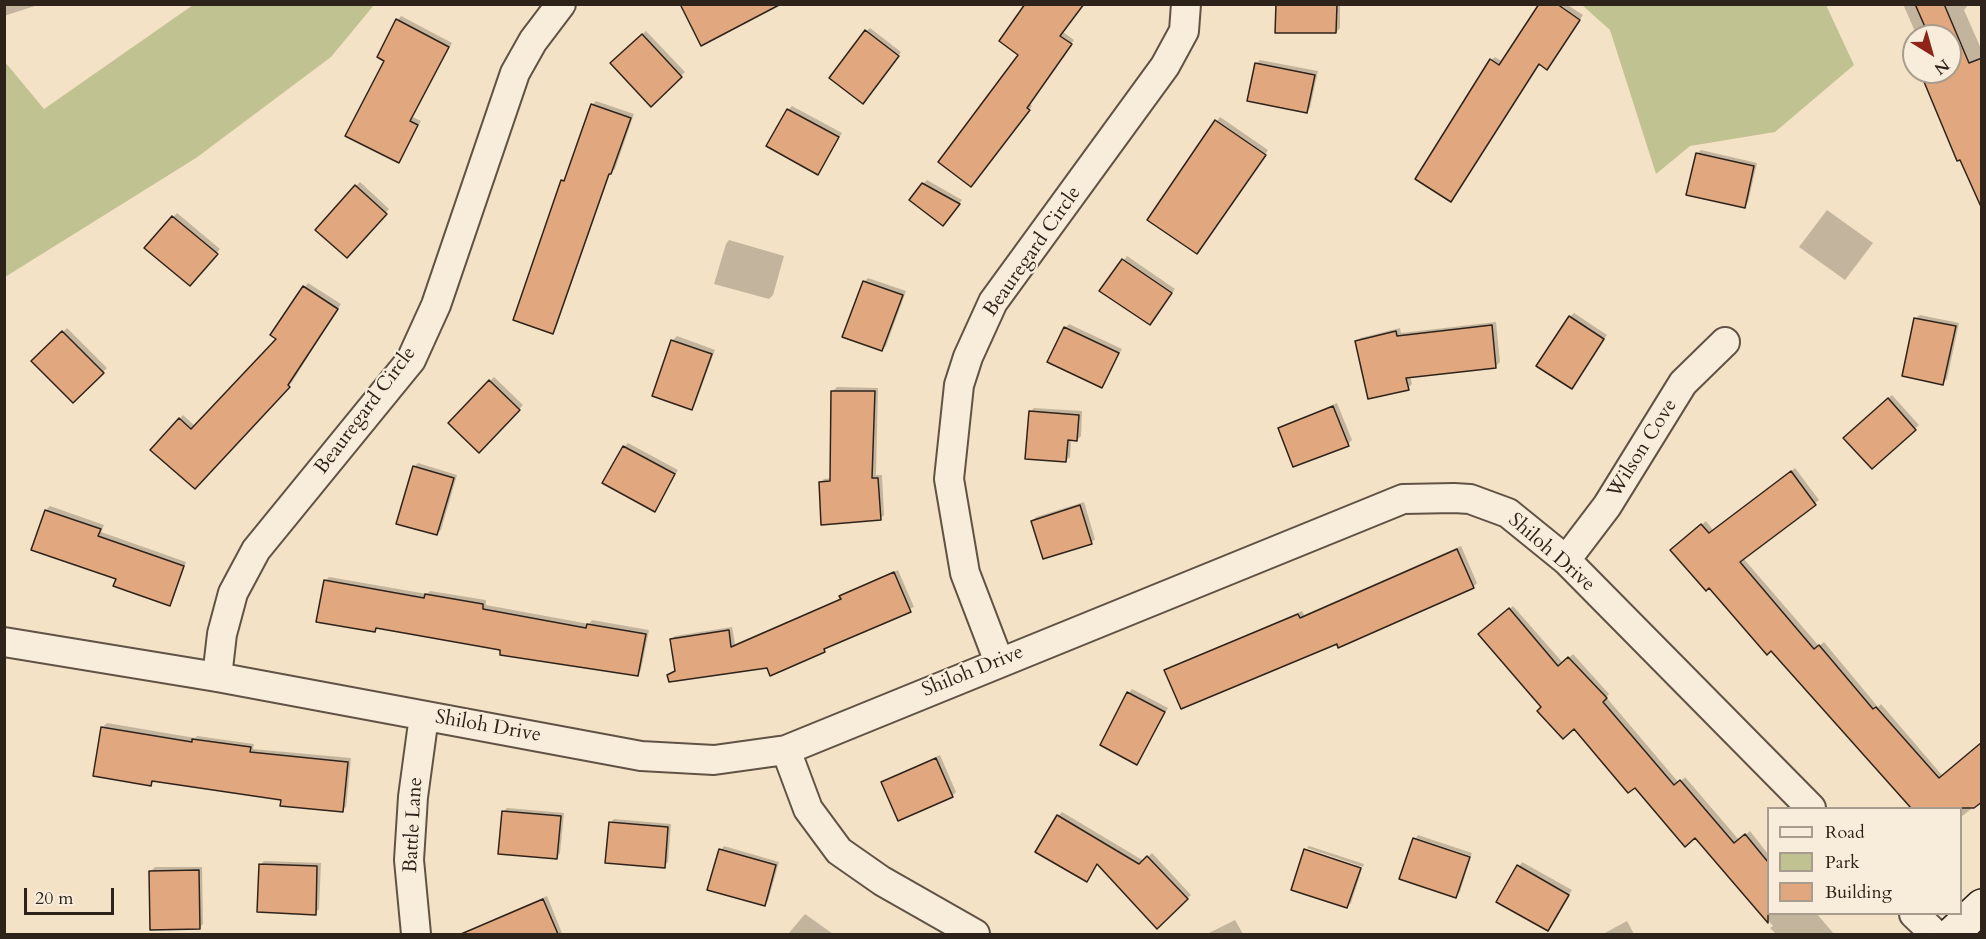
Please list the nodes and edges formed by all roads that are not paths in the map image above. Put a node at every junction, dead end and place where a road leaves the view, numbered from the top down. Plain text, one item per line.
1 (561, 4) edge
2 (1186, 4) edge
3 (1725, 342) dead end
4 (1566, 560) junction
5 (4, 642) edge
6 (999, 662) junction
7 (217, 677) junction
8 (424, 716) junction
9 (786, 750) junction
10 (1810, 807) edge
11 (1982, 906) edge
12 (1915, 915) edge
13 (416, 934) edge
14 (975, 934) edge
15 (1935, 934) edge
16 (1952, 934) edge

1 - 7 street, Beauregard Circle
2 - 6 street, Beauregard Circle
3 - 4 street, Wilson Cove
4 - 6 street, Shiloh Drive
4 - 10 street, Shiloh Drive
5 - 7 street, Shiloh Drive
6 - 9 street, Shiloh Drive
7 - 8 street, Shiloh Drive
8 - 9 street, Shiloh Drive
8 - 13 street, Battle Lane
9 - 14 street
11 - 16 street
12 - 15 street

